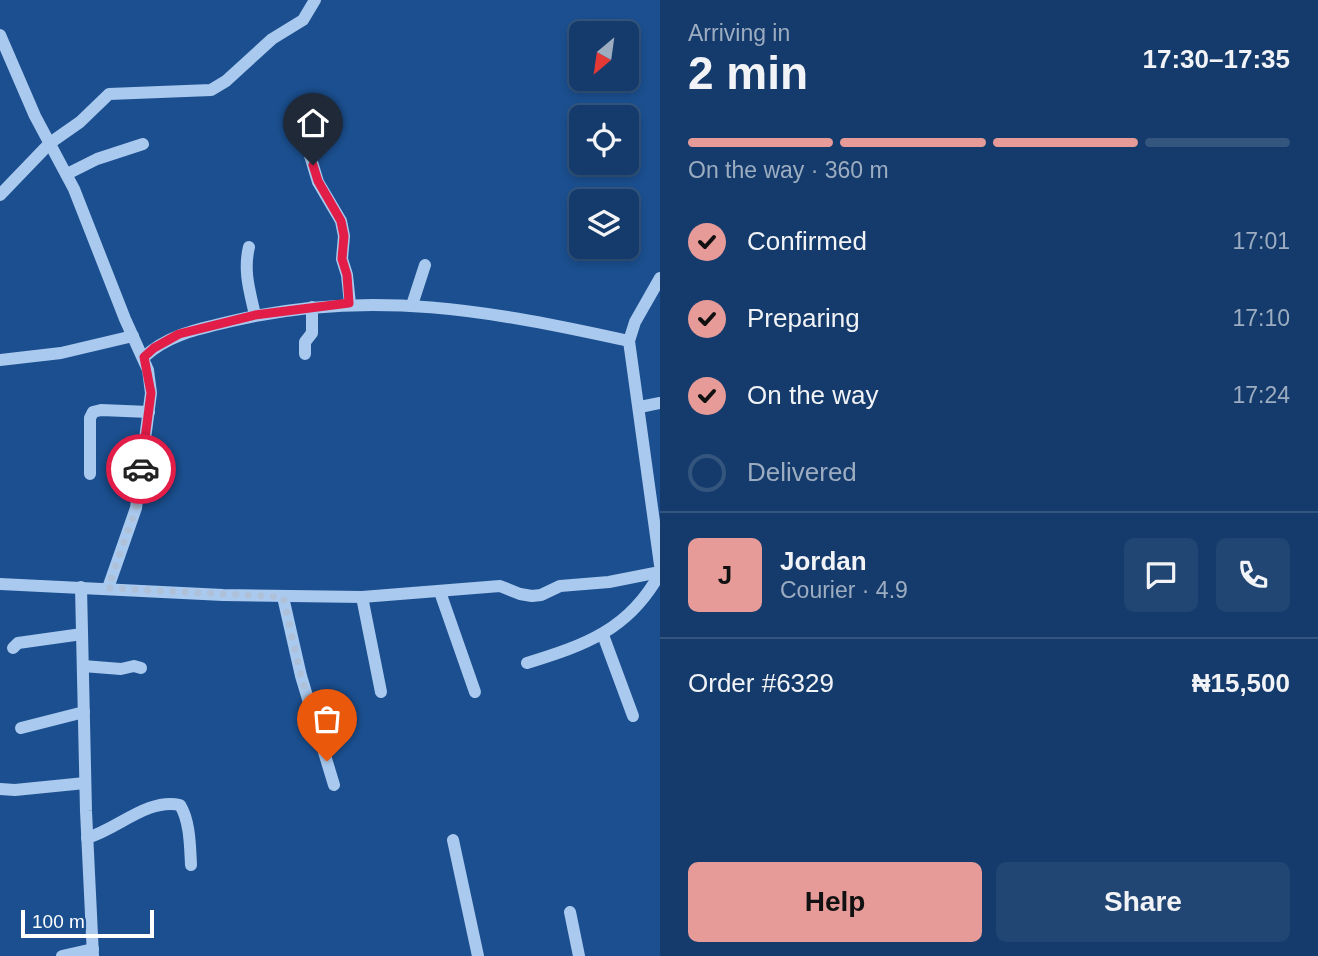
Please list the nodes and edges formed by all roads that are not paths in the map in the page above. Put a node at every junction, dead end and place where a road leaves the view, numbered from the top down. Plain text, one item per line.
1 (315, 0) edge
2 (2, 43) edge
3 (302, 117) dead end
4 (50, 143) junction
5 (143, 144) dead end
6 (66, 174) junction
7 (0, 195) edge
8 (249, 247) dead end
9 (425, 265) dead end
10 (660, 278) edge
11 (349, 303) junction
12 (412, 305) junction
13 (312, 307) junction
14 (255, 315) junction
15 (133, 336) junction
16 (629, 341) junction
17 (305, 354) dead end
18 (144, 357) junction
19 (0, 360) edge
20 (660, 403) edge
21 (640, 407) junction
22 (149, 412) junction
23 (90, 474) dead end
24 (660, 565) edge
25 (660, 572) edge
26 (0, 584) edge
27 (81, 587) junction
28 (108, 588) junction
29 (440, 592) junction
30 (283, 597) junction
31 (362, 597) junction
32 (82, 634) junction
33 (603, 635) junction
34 (13, 648) dead end
35 (527, 663) dead end
36 (83, 666) junction
37 (141, 668) dead end
38 (381, 692) dead end
39 (475, 692) dead end
40 (84, 712) junction
41 (633, 716) dead end
42 (21, 727) dead end
43 (85, 783) junction
44 (334, 785) dead end
45 (0, 789) edge
46 (87, 838) junction
47 (453, 840) dead end
48 (191, 865) dead end
49 (570, 912) dead end
50 (93, 953) edge
51 (62, 956) edge
52 (478, 956) edge
53 (579, 956) edge

1 - 4 street
2 - 4 street
3 - 11 street
4 - 6 street
4 - 7 street
5 - 6 street
6 - 15 street
8 - 14 street
9 - 12 street
10 - 16 street
11 - 12 street
11 - 13 street
12 - 16 street
13 - 14 street
13 - 17 street
14 - 18 street
15 - 18 street
15 - 19 street
16 - 21 street
18 - 22 street
20 - 21 street
21 - 24 street
22 - 23 street
22 - 28 street
25 - 29 street
25 - 33 street
26 - 27 street
27 - 28 street
27 - 32 street
28 - 30 street
29 - 31 street
29 - 39 street
30 - 31 street
30 - 44 street
31 - 38 street
32 - 34 street
32 - 36 street
33 - 35 street
33 - 41 street
36 - 37 street
36 - 40 street
40 - 42 street
40 - 43 street
43 - 45 street
43 - 46 street
46 - 48 street
46 - 50 street
47 - 52 street
49 - 53 street
50 - 51 street

